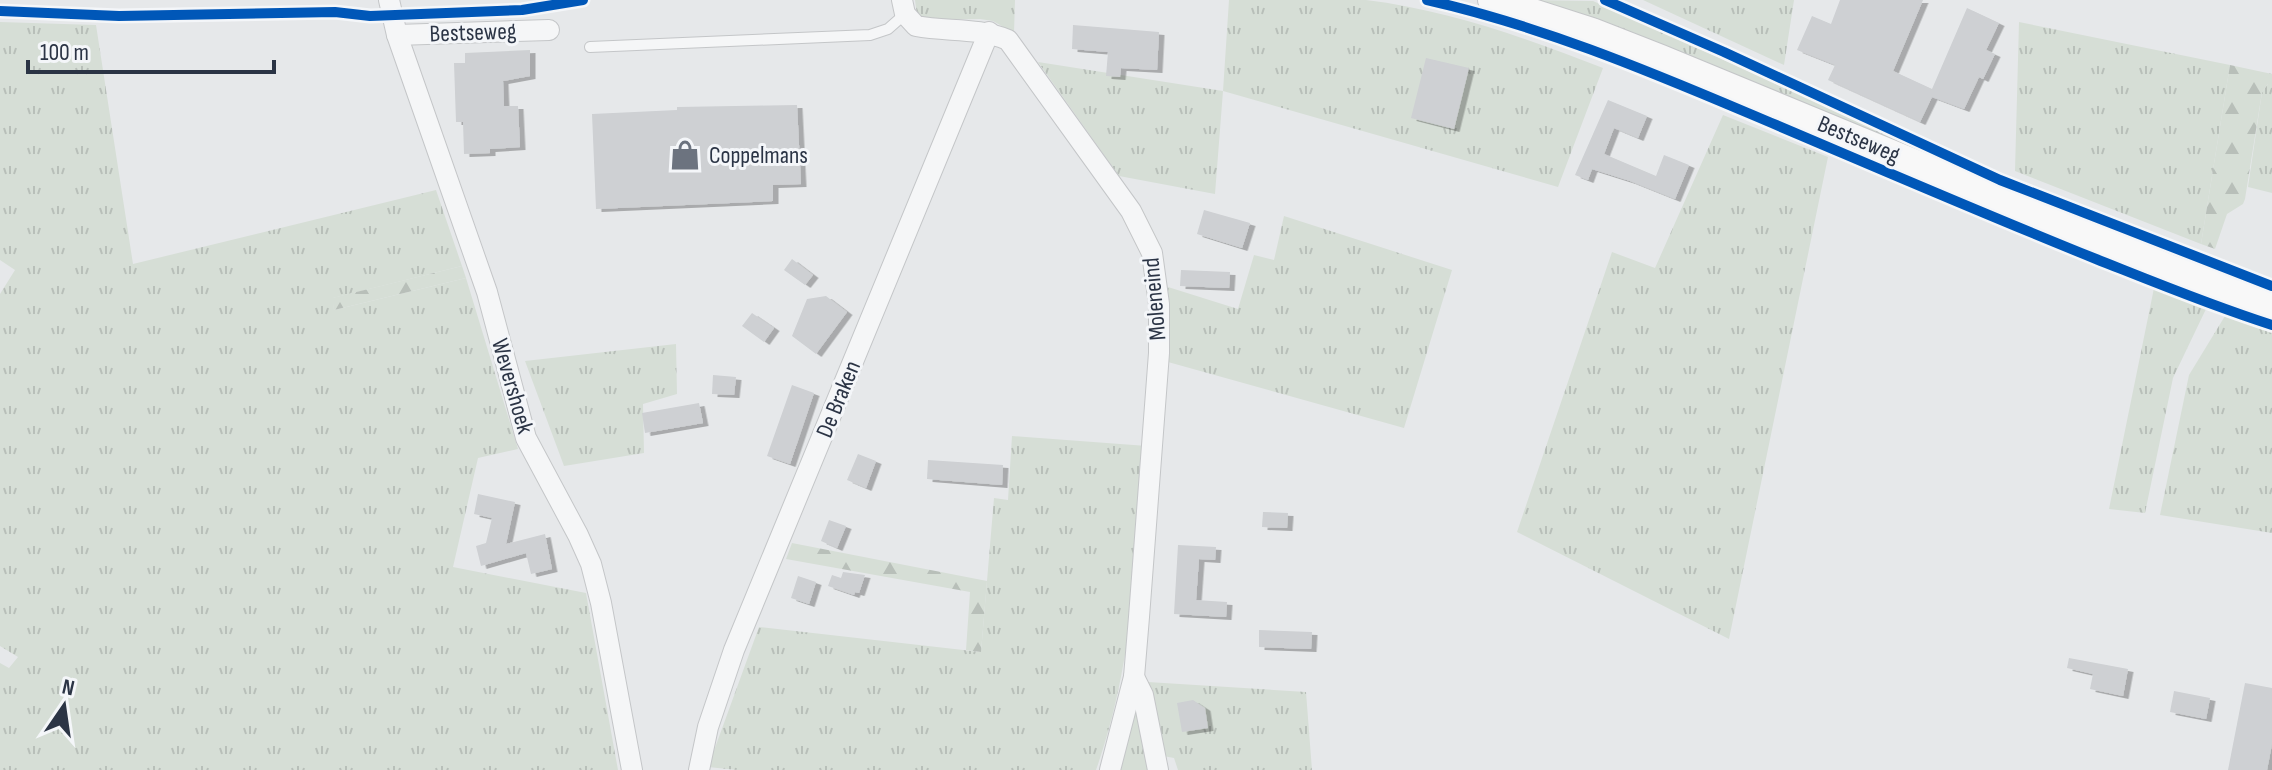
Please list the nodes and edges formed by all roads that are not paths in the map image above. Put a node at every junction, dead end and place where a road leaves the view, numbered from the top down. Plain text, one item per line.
1 (389, 0) edge
2 (1492, 0) edge
3 (904, 7) edge
4 (549, 30) dead end
5 (989, 32) junction
6 (397, 35) junction
7 (590, 47) dead end
8 (2272, 306) edge
9 (1134, 677) junction
10 (632, 770) edge
11 (699, 770) edge
12 (1110, 770) edge
13 (1158, 770) edge

1 - 6 street, Wevershoek
2 - 8 main road, Bestseweg
3 - 5 street
3 - 7 lane
4 - 6 street, Bestseweg
5 - 9 street, Moleneind
5 - 11 street, De Braken
6 - 10 street, Wevershoek
9 - 12 street, Moleneind
9 - 13 street, Moleneind

